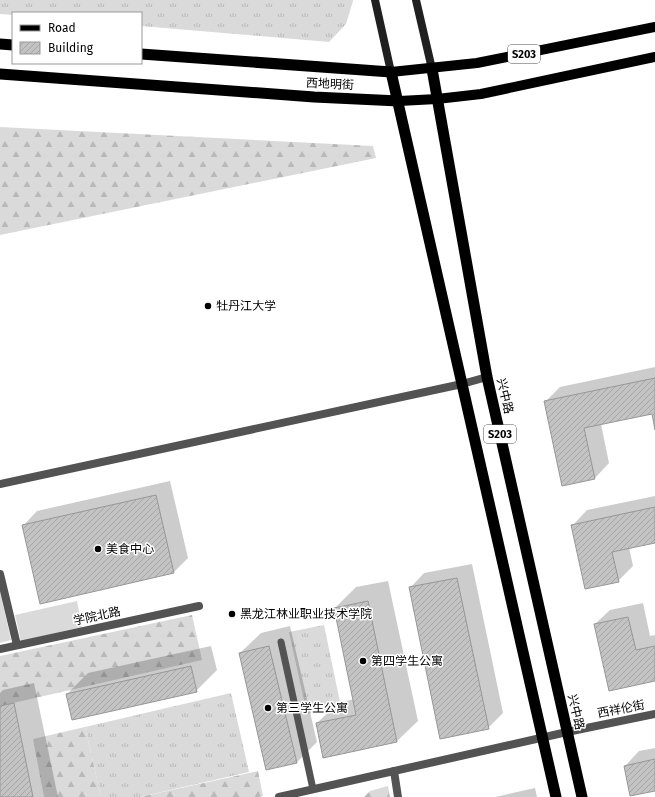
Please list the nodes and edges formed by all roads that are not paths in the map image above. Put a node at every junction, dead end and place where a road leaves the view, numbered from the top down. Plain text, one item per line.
1 (375, 0) edge
2 (416, 0) edge
3 (655, 27) edge
4 (0, 44) edge
5 (12, 45) edge
6 (142, 54) edge
7 (655, 57) edge
8 (432, 68) junction
9 (391, 72) junction
10 (0, 74) edge
11 (437, 99) junction
12 (399, 101) junction
13 (487, 377) junction
14 (462, 384) junction
15 (0, 484) edge
16 (0, 574) edge
17 (199, 606) dead end
18 (281, 642) dead end
19 (17, 646) junction
20 (0, 649) edge
21 (655, 714) edge
22 (567, 732) junction
23 (543, 737) junction
24 (394, 771) junction
25 (313, 789) junction
26 (279, 797) edge
27 (398, 797) edge
28 (556, 797) edge
29 (582, 797) edge

1 - 9 main road
2 - 8 main road
3 - 8 main road, 西地明街 / S203
4 - 5 highway
6 - 9 highway, 西地明街
7 - 11 main road, 西地明街 / S203
8 - 9 main road, 西地明街 / S203
8 - 11 highway, 兴中路 / S203
9 - 12 highway, S203
10 - 12 highway, 西地明街
11 - 12 main road, 西地明街 / S203
11 - 13 highway, 兴中路 / S203
12 - 14 highway, S203
13 - 14 street
13 - 22 highway, 兴中路 / S203
14 - 15 street
14 - 23 highway, S203
16 - 19 street
17 - 19 street, 学院北路
18 - 25 lane
19 - 20 street, 学院北路
21 - 22 street, 西祥伦街
22 - 23 street, 西祥伦街
22 - 29 highway, 兴中路 / S203
23 - 24 street, 西祥伦街
23 - 28 highway, S203
24 - 25 street, 西祥伦街
24 - 27 street
25 - 26 street, 西祥伦街

